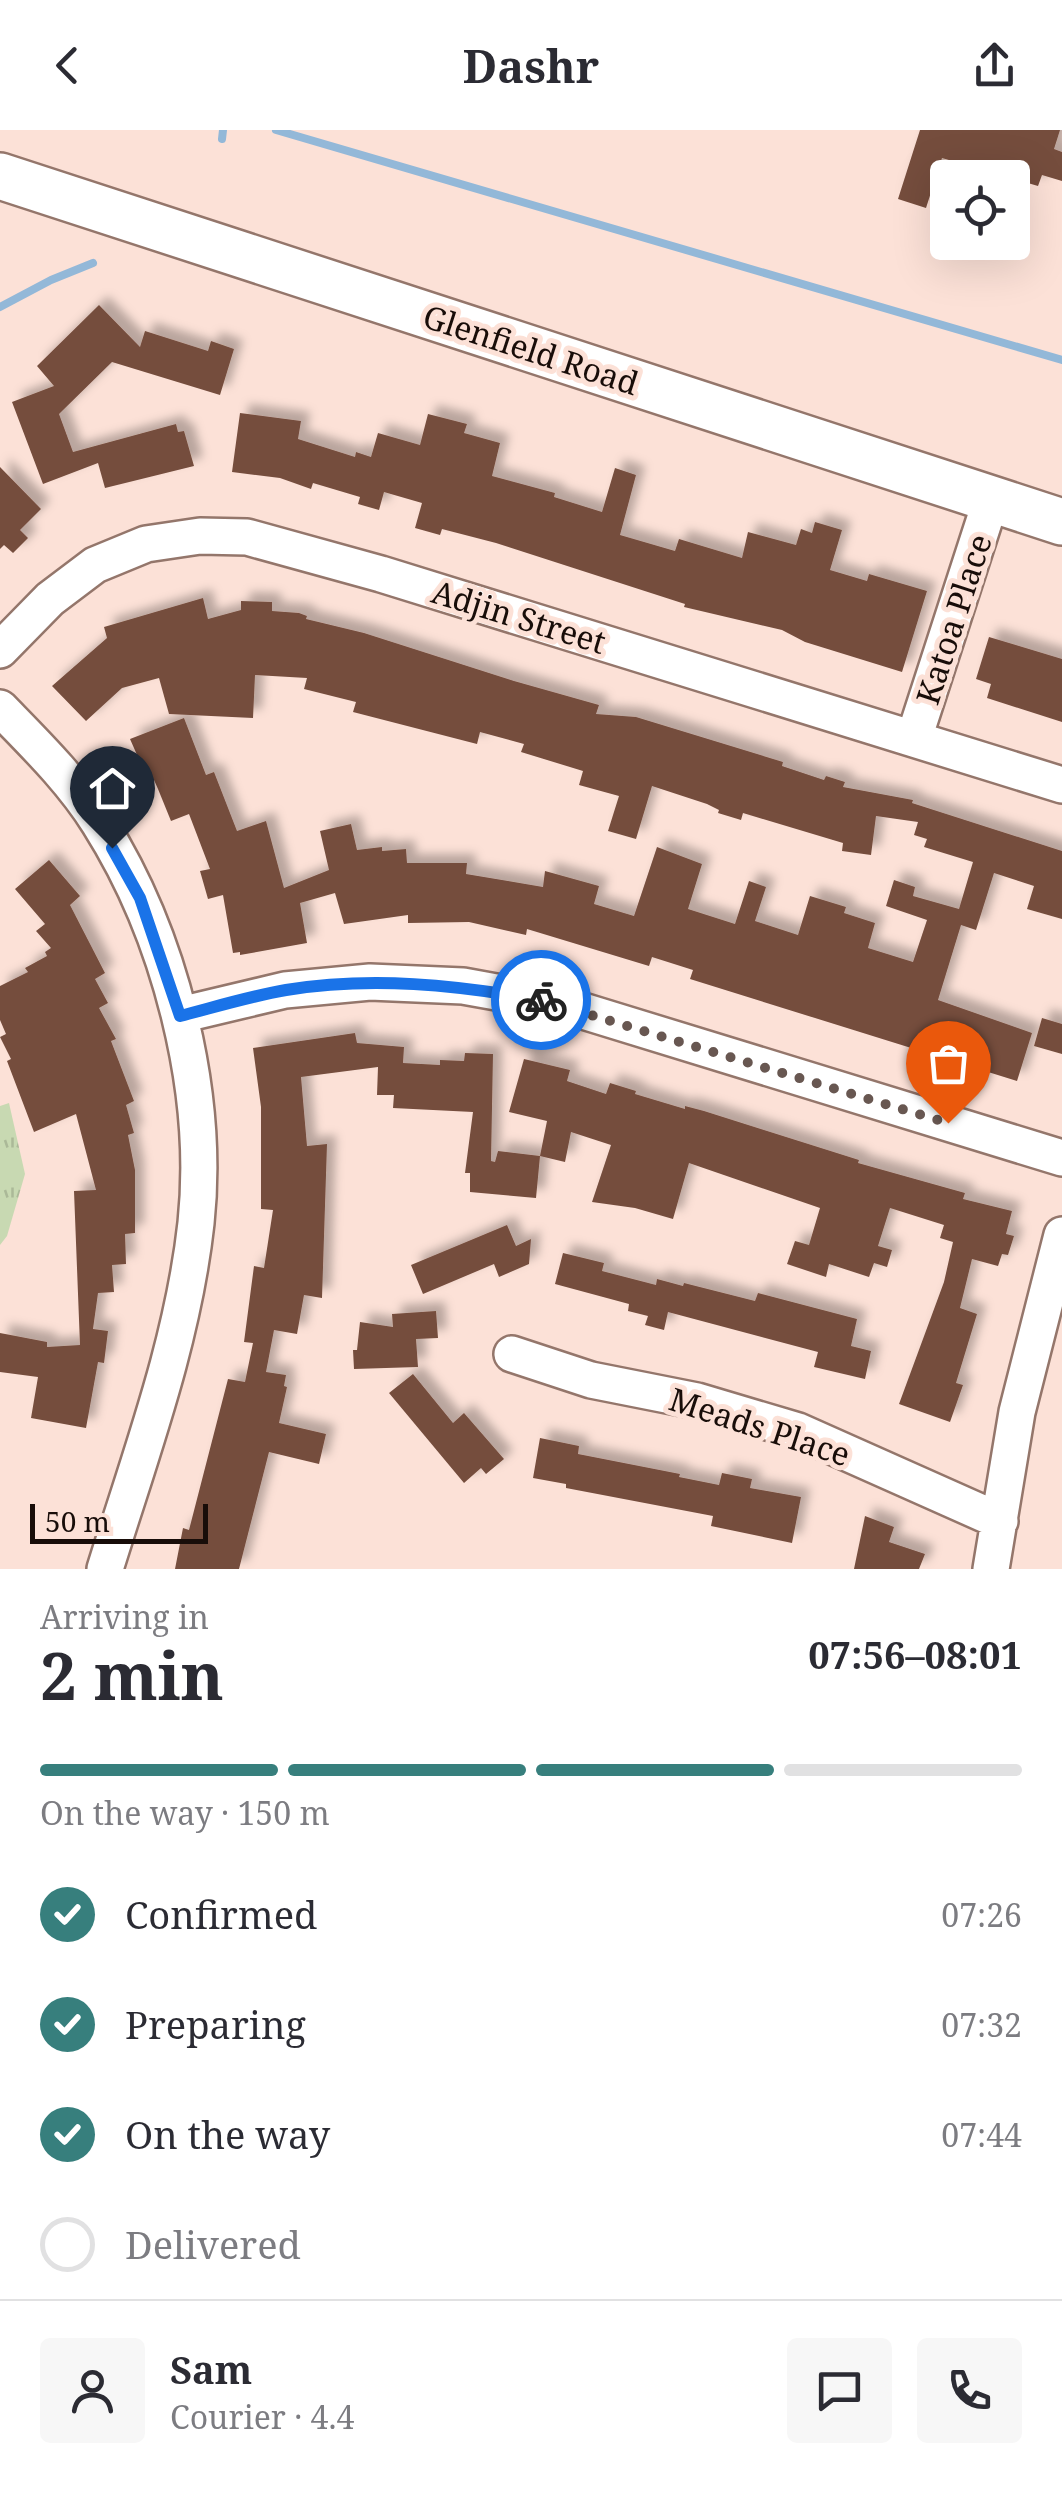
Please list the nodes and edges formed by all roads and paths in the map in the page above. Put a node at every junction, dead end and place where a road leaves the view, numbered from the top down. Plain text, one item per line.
1 (0, 176) edge
2 (991, 500) junction
3 (1062, 522) edge
4 (0, 650) edge
5 (0, 708) edge
6 (914, 738) junction
7 (1062, 785) edge
8 (180, 1016) junction
9 (1062, 1158) edge
10 (1062, 1235) edge
11 (512, 1354) dead end
12 (1000, 1522) junction
13 (105, 1569) edge
14 (991, 1569) edge

1 - 2 main road, Glenfield Road
2 - 3 main road, Glenfield Road
2 - 6 street, Katoa Place
4 - 6 street, Adjin Street
5 - 8 street
6 - 7 street, Adjin Street
8 - 9 street
8 - 13 street
10 - 12 street
11 - 12 street, Meads Place
12 - 14 street

